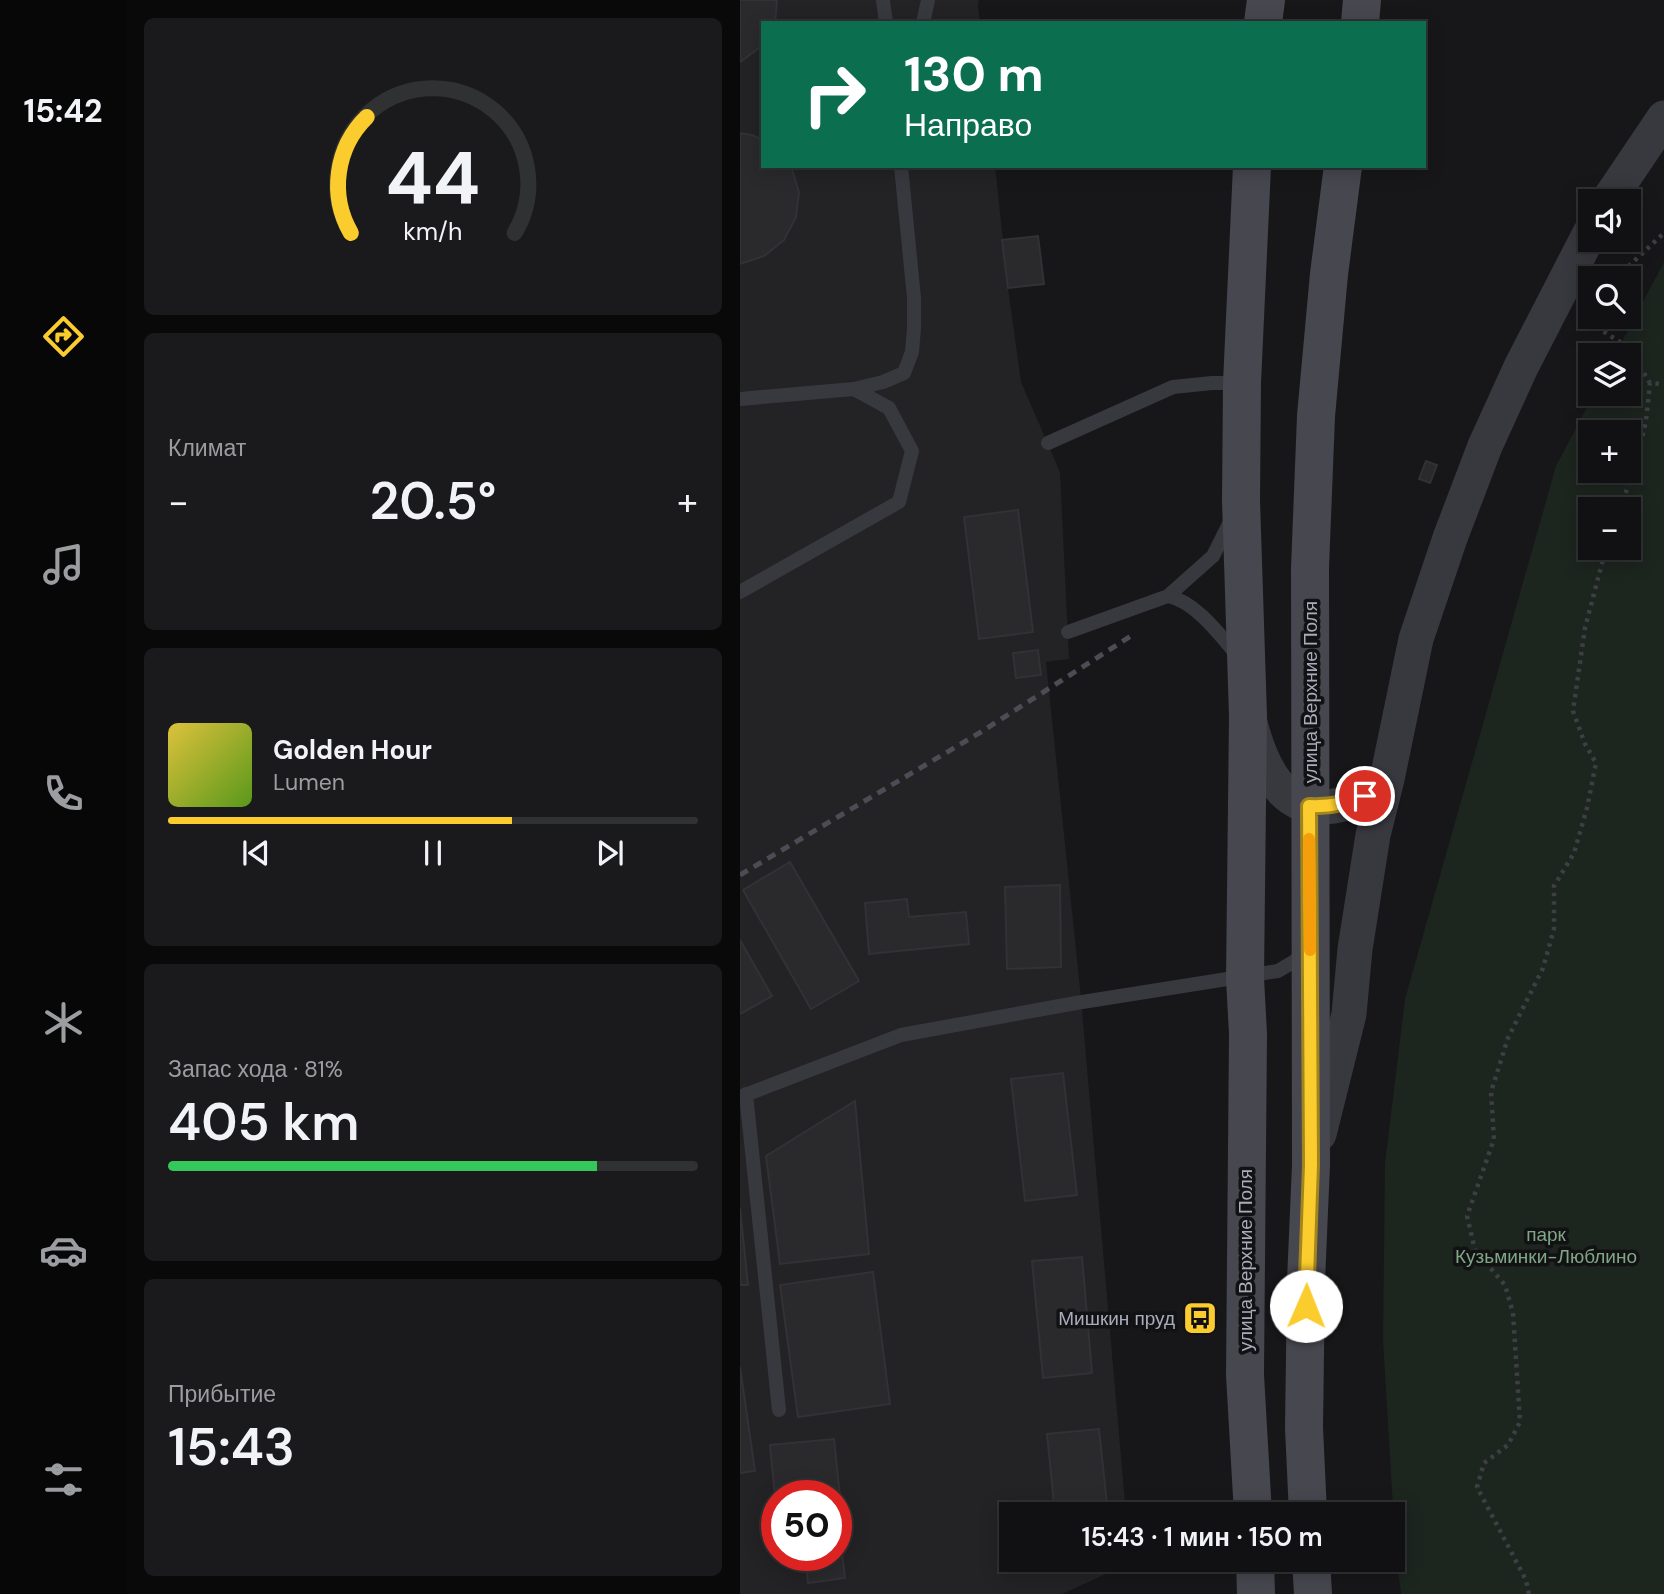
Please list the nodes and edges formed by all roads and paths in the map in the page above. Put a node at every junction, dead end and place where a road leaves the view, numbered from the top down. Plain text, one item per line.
1 (883, 0) edge
2 (928, 0) edge
3 (1266, 0) edge
4 (1362, 0) edge
5 (886, 21) edge
6 (923, 21) edge
7 (1263, 21) edge
8 (1360, 21) edge
9 (1664, 118) edge
10 (901, 168) edge
11 (1252, 168) edge
12 (1343, 168) edge
13 (1616, 189) edge
14 (1664, 233) edge
15 (1580, 252) edge
16 (1629, 266) edge
17 (1599, 329) edge
18 (1242, 383) junction
19 (1650, 383) junction
20 (1664, 384) edge
21 (854, 389) junction
22 (740, 400) edge
23 (1048, 443) dead end
24 (1624, 497) edge
25 (1241, 500) junction
26 (1603, 560) edge
27 (740, 592) edge
28 (1168, 596) junction
29 (1068, 632) dead end
30 (1247, 676) junction
31 (1248, 716) junction
32 (1387, 779) junction
33 (1309, 806) junction
34 (1310, 952) junction
35 (1245, 978) junction
36 (743, 1095) edge
37 (1311, 1165) junction
38 (779, 1410) dead end
39 (1252, 1502) edge
40 (1307, 1502) edge
41 (1255, 1572) edge
42 (1311, 1572) edge
43 (1256, 1594) edge
44 (1313, 1594) edge
45 (1529, 1594) edge

1 - 5 lane
2 - 6 lane
3 - 7 main road
4 - 8 main road
9 - 13 street
10 - 21 lane
11 - 18 main road, улица Верхние Поля
12 - 33 main road, улица Верхние Поля
14 - 16 path
15 - 32 street
17 - 19 path
18 - 23 lane
18 - 25 main road, улица Верхние Поля
19 - 20 path
19 - 24 path
21 - 22 lane
21 - 27 lane
25 - 28 lane
25 - 30 main road, улица Верхние Поля
26 - 45 path
28 - 29 lane
28 - 30 lane
30 - 31 main road, улица Верхние Поля
31 - 33 street
31 - 35 main road, улица Верхние Поля
32 - 33 street
32 - 37 street
33 - 34 main road, улица Верхние Поля
34 - 35 lane
34 - 37 main road, улица Верхние Поля
35 - 36 lane
35 - 39 main road, улица Верхние Поля
36 - 38 lane
37 - 40 main road, улица Верхние Поля
41 - 43 main road
42 - 44 main road

